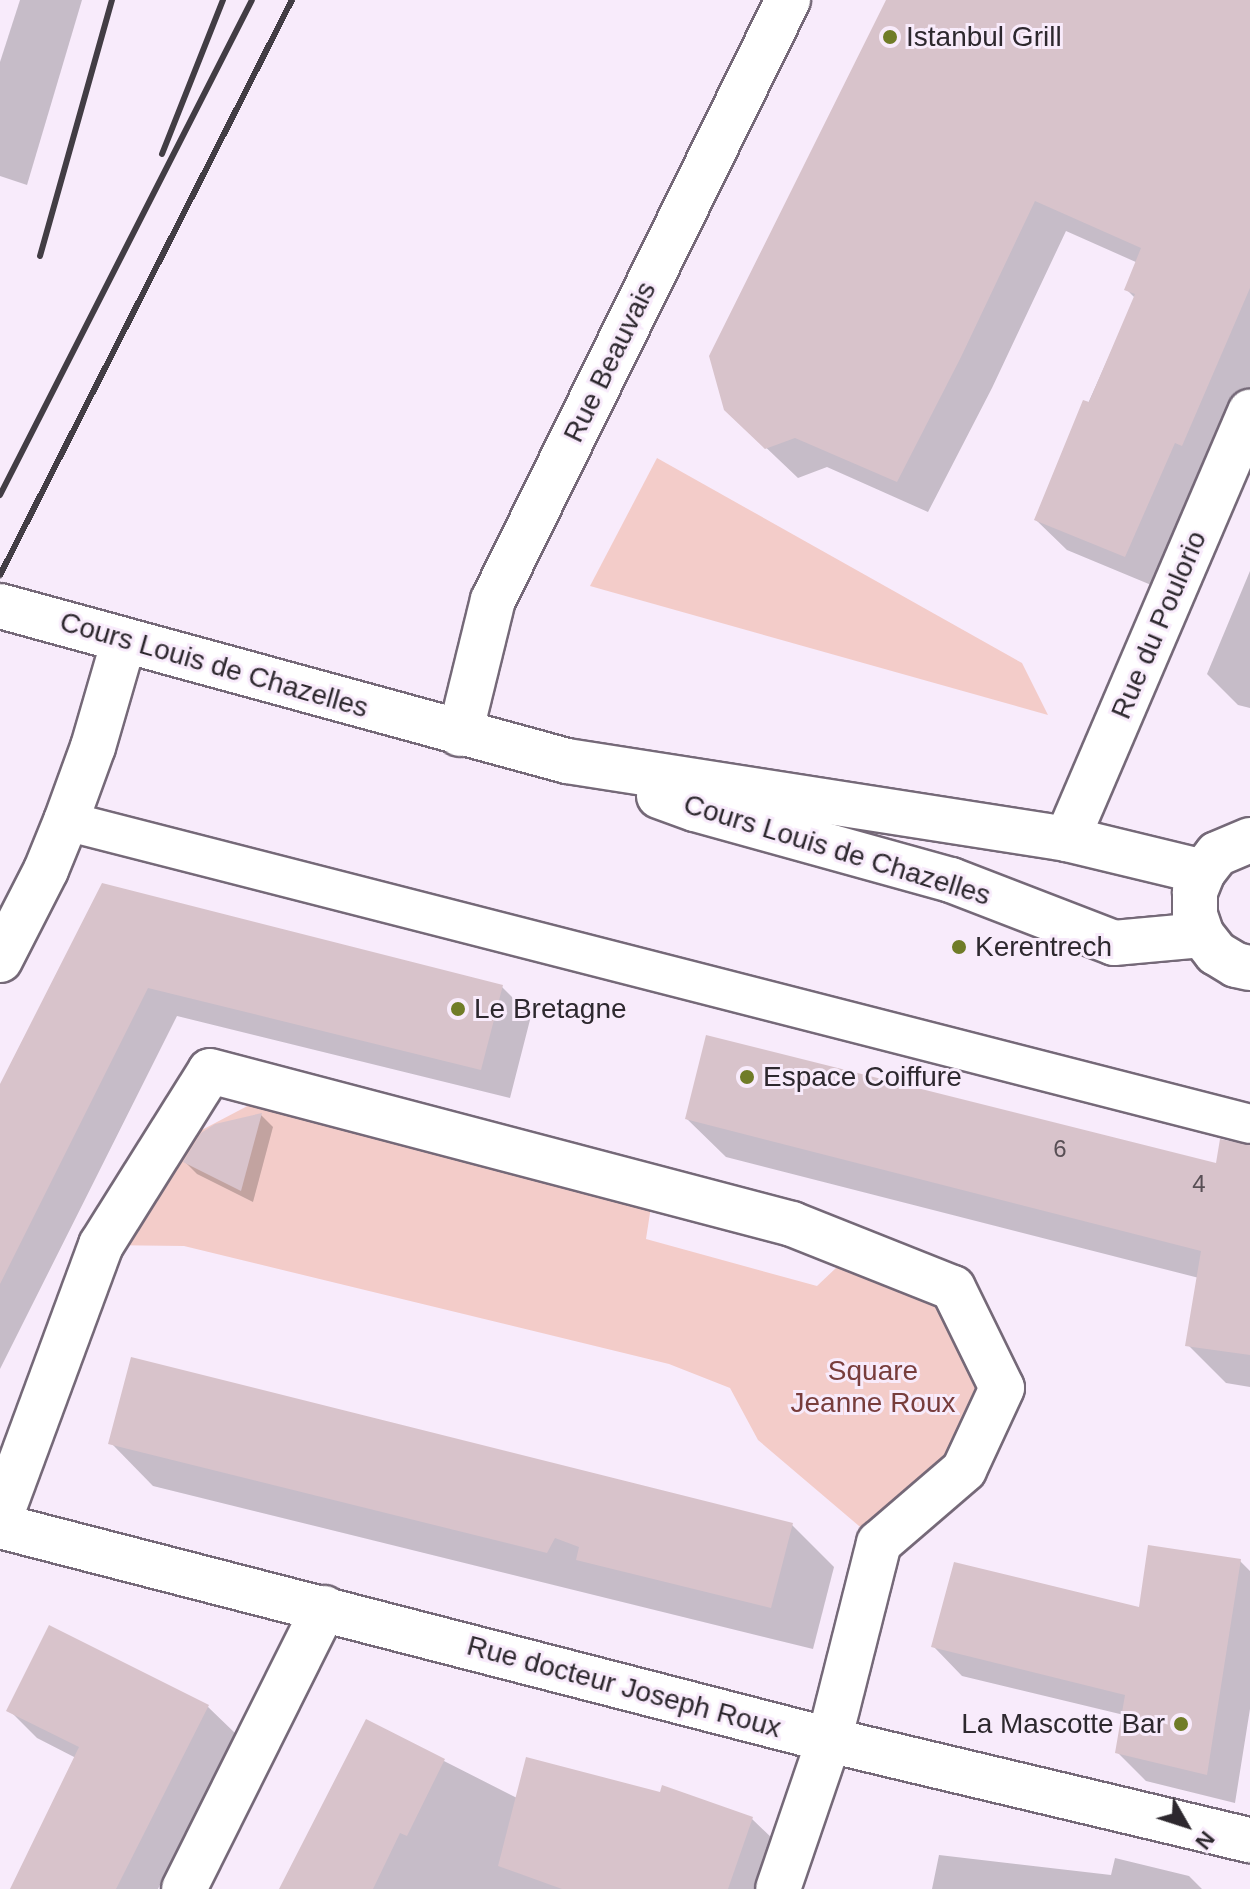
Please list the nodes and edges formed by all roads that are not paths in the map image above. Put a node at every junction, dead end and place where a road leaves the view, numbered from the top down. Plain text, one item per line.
1 (788, 0) edge
2 (1250, 411) edge
3 (0, 606) edge
4 (124, 640) junction
5 (460, 734) junction
6 (567, 761) junction
7 (66, 821) junction
8 (1067, 839) junction
9 (1250, 840) edge
10 (1203, 872) junction
11 (1202, 935) junction
12 (0, 960) edge
13 (1250, 968) edge
14 (1250, 1124) edge
15 (0, 1518) edge
16 (0, 1526) edge
17 (324, 1608) junction
18 (829, 1740) junction
19 (1250, 1840) edge
20 (184, 1889) edge
21 (778, 1889) edge

1 - 5 street, Rue Beauvais
2 - 8 street, Rue du Poulorio
3 - 4 street, Cours Louis de Chazelles
4 - 5 street, Cours Louis de Chazelles
4 - 7 street
5 - 6 street, Cours Louis de Chazelles
6 - 8 street, Cours Louis de Chazelles
6 - 11 street, Cours Louis de Chazelles
7 - 12 street
7 - 14 lane
8 - 10 street, Cours Louis de Chazelles
9 - 10 street
10 - 11 street
11 - 13 street
15 - 18 street
16 - 17 street, Rue docteur Joseph Roux
17 - 18 street, Rue docteur Joseph Roux
17 - 20 street
18 - 19 street, Rue docteur Joseph Roux
18 - 21 street

